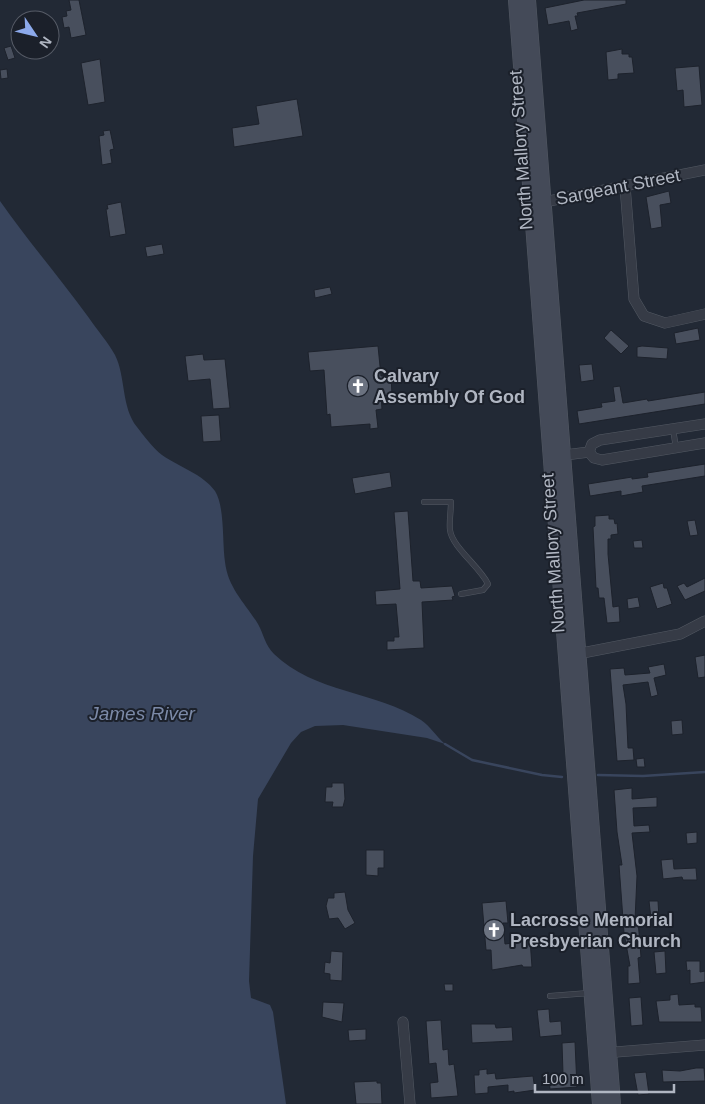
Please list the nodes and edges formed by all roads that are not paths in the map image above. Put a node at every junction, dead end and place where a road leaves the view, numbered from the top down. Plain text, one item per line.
1 (516, 0) edge
2 (528, 0) edge
3 (705, 170) edge
4 (625, 186) junction
5 (537, 204) junction
6 (705, 314) edge
7 (705, 424) edge
8 (673, 429) junction
9 (705, 443) edge
10 (676, 448) junction
11 (589, 452) junction
12 (557, 456) junction
13 (424, 502) dead end
14 (461, 594) dead end
15 (705, 621) edge
16 (572, 655) junction
17 (598, 992) junction
18 (550, 996) dead end
19 (402, 1022) dead end
20 (705, 1045) edge
21 (603, 1053) junction
22 (410, 1104) edge
23 (600, 1104) edge
24 (613, 1104) edge

1 - 5 main road, North Mallory Street
2 - 5 main road, North Mallory Street
3 - 4 street, Sargeant Street
4 - 5 street, Sargeant Street
4 - 6 street
5 - 12 main road, North Mallory Street
7 - 8 street
8 - 10 lane
8 - 11 street
9 - 10 street
10 - 11 street
11 - 12 street
12 - 16 main road, North Mallory Street
13 - 14 lane
15 - 16 street
16 - 17 main road, North Mallory Street
17 - 18 lane
17 - 21 main road, North Mallory Street
19 - 22 street
20 - 21 street
21 - 23 main road, North Mallory Street
21 - 24 main road, North Mallory Street

